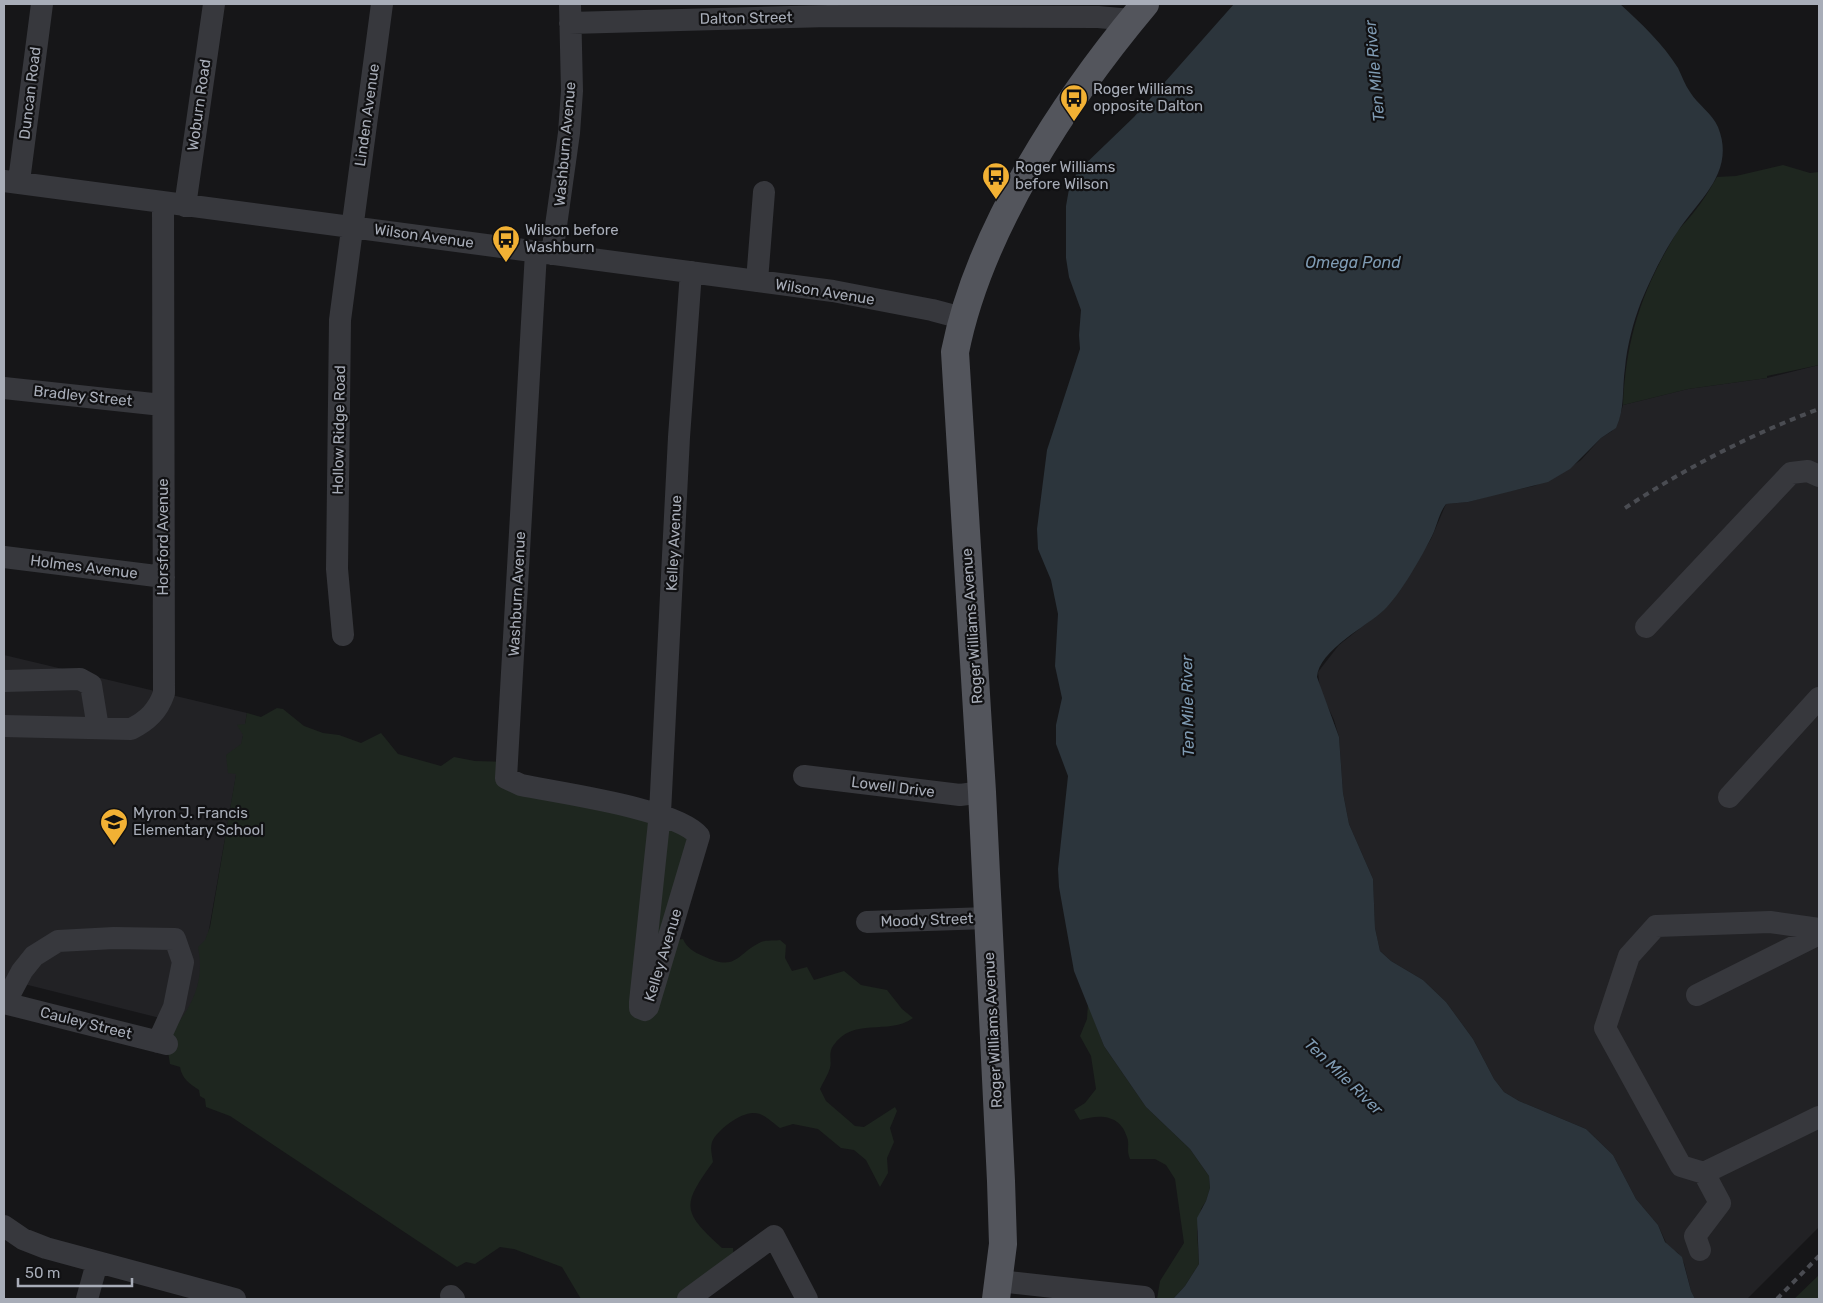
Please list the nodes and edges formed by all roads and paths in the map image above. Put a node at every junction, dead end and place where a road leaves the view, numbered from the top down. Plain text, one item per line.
1 (42, 4) edge
2 (214, 4) edge
3 (382, 4) edge
4 (1138, 12) edge
5 (570, 13) edge
6 (11, 181) edge
7 (764, 192) dead end
8 (174, 204) junction
9 (352, 226) junction
10 (544, 253) junction
11 (691, 272) junction
12 (757, 282) junction
13 (962, 318) junction
14 (4, 388) edge
15 (162, 405) junction
16 (1819, 476) edge
17 (4, 557) edge
18 (164, 577) junction
19 (1646, 627) dead end
20 (343, 635) dead end
21 (4, 681) edge
22 (1819, 698) edge
23 (4, 726) edge
24 (98, 728) junction
25 (804, 776) dead end
26 (982, 792) junction
27 (1729, 797) dead end
28 (660, 813) junction
29 (988, 918) junction
30 (867, 922) dead end
31 (1819, 929) edge
32 (1819, 934) edge
33 (1697, 995) dead end
34 (5, 1003) edge
35 (1819, 1117) edge
36 (1704, 1173) junction
37 (4, 1226) edge
38 (1700, 1250) dead end
39 (97, 1263) junction
40 (998, 1290) edge
41 (1144, 1297) dead end
42 (87, 1299) edge
43 (235, 1299) edge
44 (688, 1299) edge
45 (807, 1299) edge

1 - 6 street, Duncan Road
2 - 8 street, Woburn Road
3 - 9 street, Linden Avenue
4 - 5 street, Dalton Street
4 - 13 main road, Roger Williams Avenue
5 - 10 street, Washburn Avenue
6 - 8 street, Wilson Avenue
7 - 12 street
8 - 9 street, Wilson Avenue
8 - 15 street, Horsford Avenue
9 - 10 street, Wilson Avenue
9 - 20 street, Hollow Ridge Road
10 - 11 street, Wilson Avenue
10 - 28 street, Washburn Avenue
11 - 12 street, Wilson Avenue
11 - 28 street, Kelley Avenue
12 - 13 street, Wilson Avenue
13 - 26 main road, Roger Williams Avenue
14 - 15 street, Bradley Street
15 - 18 street, Horsford Avenue
16 - 19 street
17 - 18 street, Holmes Avenue
18 - 24 street, Horsford Avenue
21 - 24 street
22 - 27 street
23 - 24 street, Horsford Avenue
25 - 26 street, Lowell Drive
26 - 29 main road, Roger Williams Avenue
28 - 28 street, Kelley Avenue
29 - 30 street, Moody Street
29 - 40 main road, Roger Williams Avenue
31 - 36 street
32 - 33 street
34 - 34 street, Cauley Street
35 - 36 street
36 - 38 street
37 - 39 street
39 - 42 street
39 - 43 street
40 - 41 street
44 - 45 street

